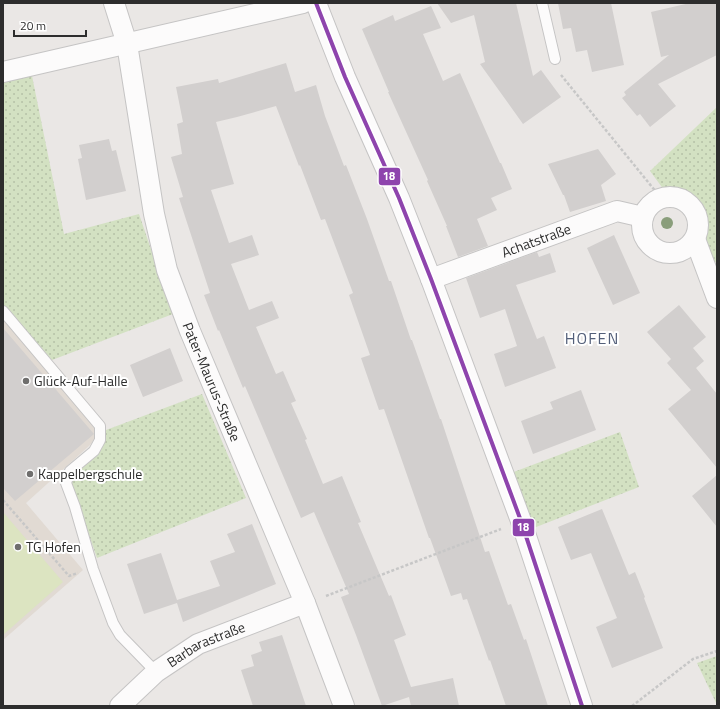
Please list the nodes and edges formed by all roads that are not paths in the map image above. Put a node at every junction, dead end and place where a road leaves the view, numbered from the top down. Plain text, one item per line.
1 (114, 3) edge
2 (303, 3) edge
3 (316, 3) edge
4 (542, 3) edge
5 (127, 44) junction
6 (555, 59) road end
7 (3, 72) edge
8 (643, 217) junction
9 (695, 239) junction
10 (431, 279) junction
11 (717, 298) edge
12 (3, 311) edge
13 (305, 603) junction
14 (156, 672) junction
15 (120, 706) edge
16 (344, 706) edge
17 (582, 706) edge

1 - 5 street, Pater-Maurus-Straße
2 - 5 street
3 - 10 street
4 - 6 lane
5 - 7 street
5 - 13 street, Pater-Maurus-Straße
8 - 9 street
8 - 9 street
8 - 10 street, Achatstraße
9 - 11 street
10 - 17 street
12 - 14 lane
13 - 14 street, Barbarastraße
13 - 16 street, Pater-Maurus-Straße
14 - 15 street, Barbarastraße

